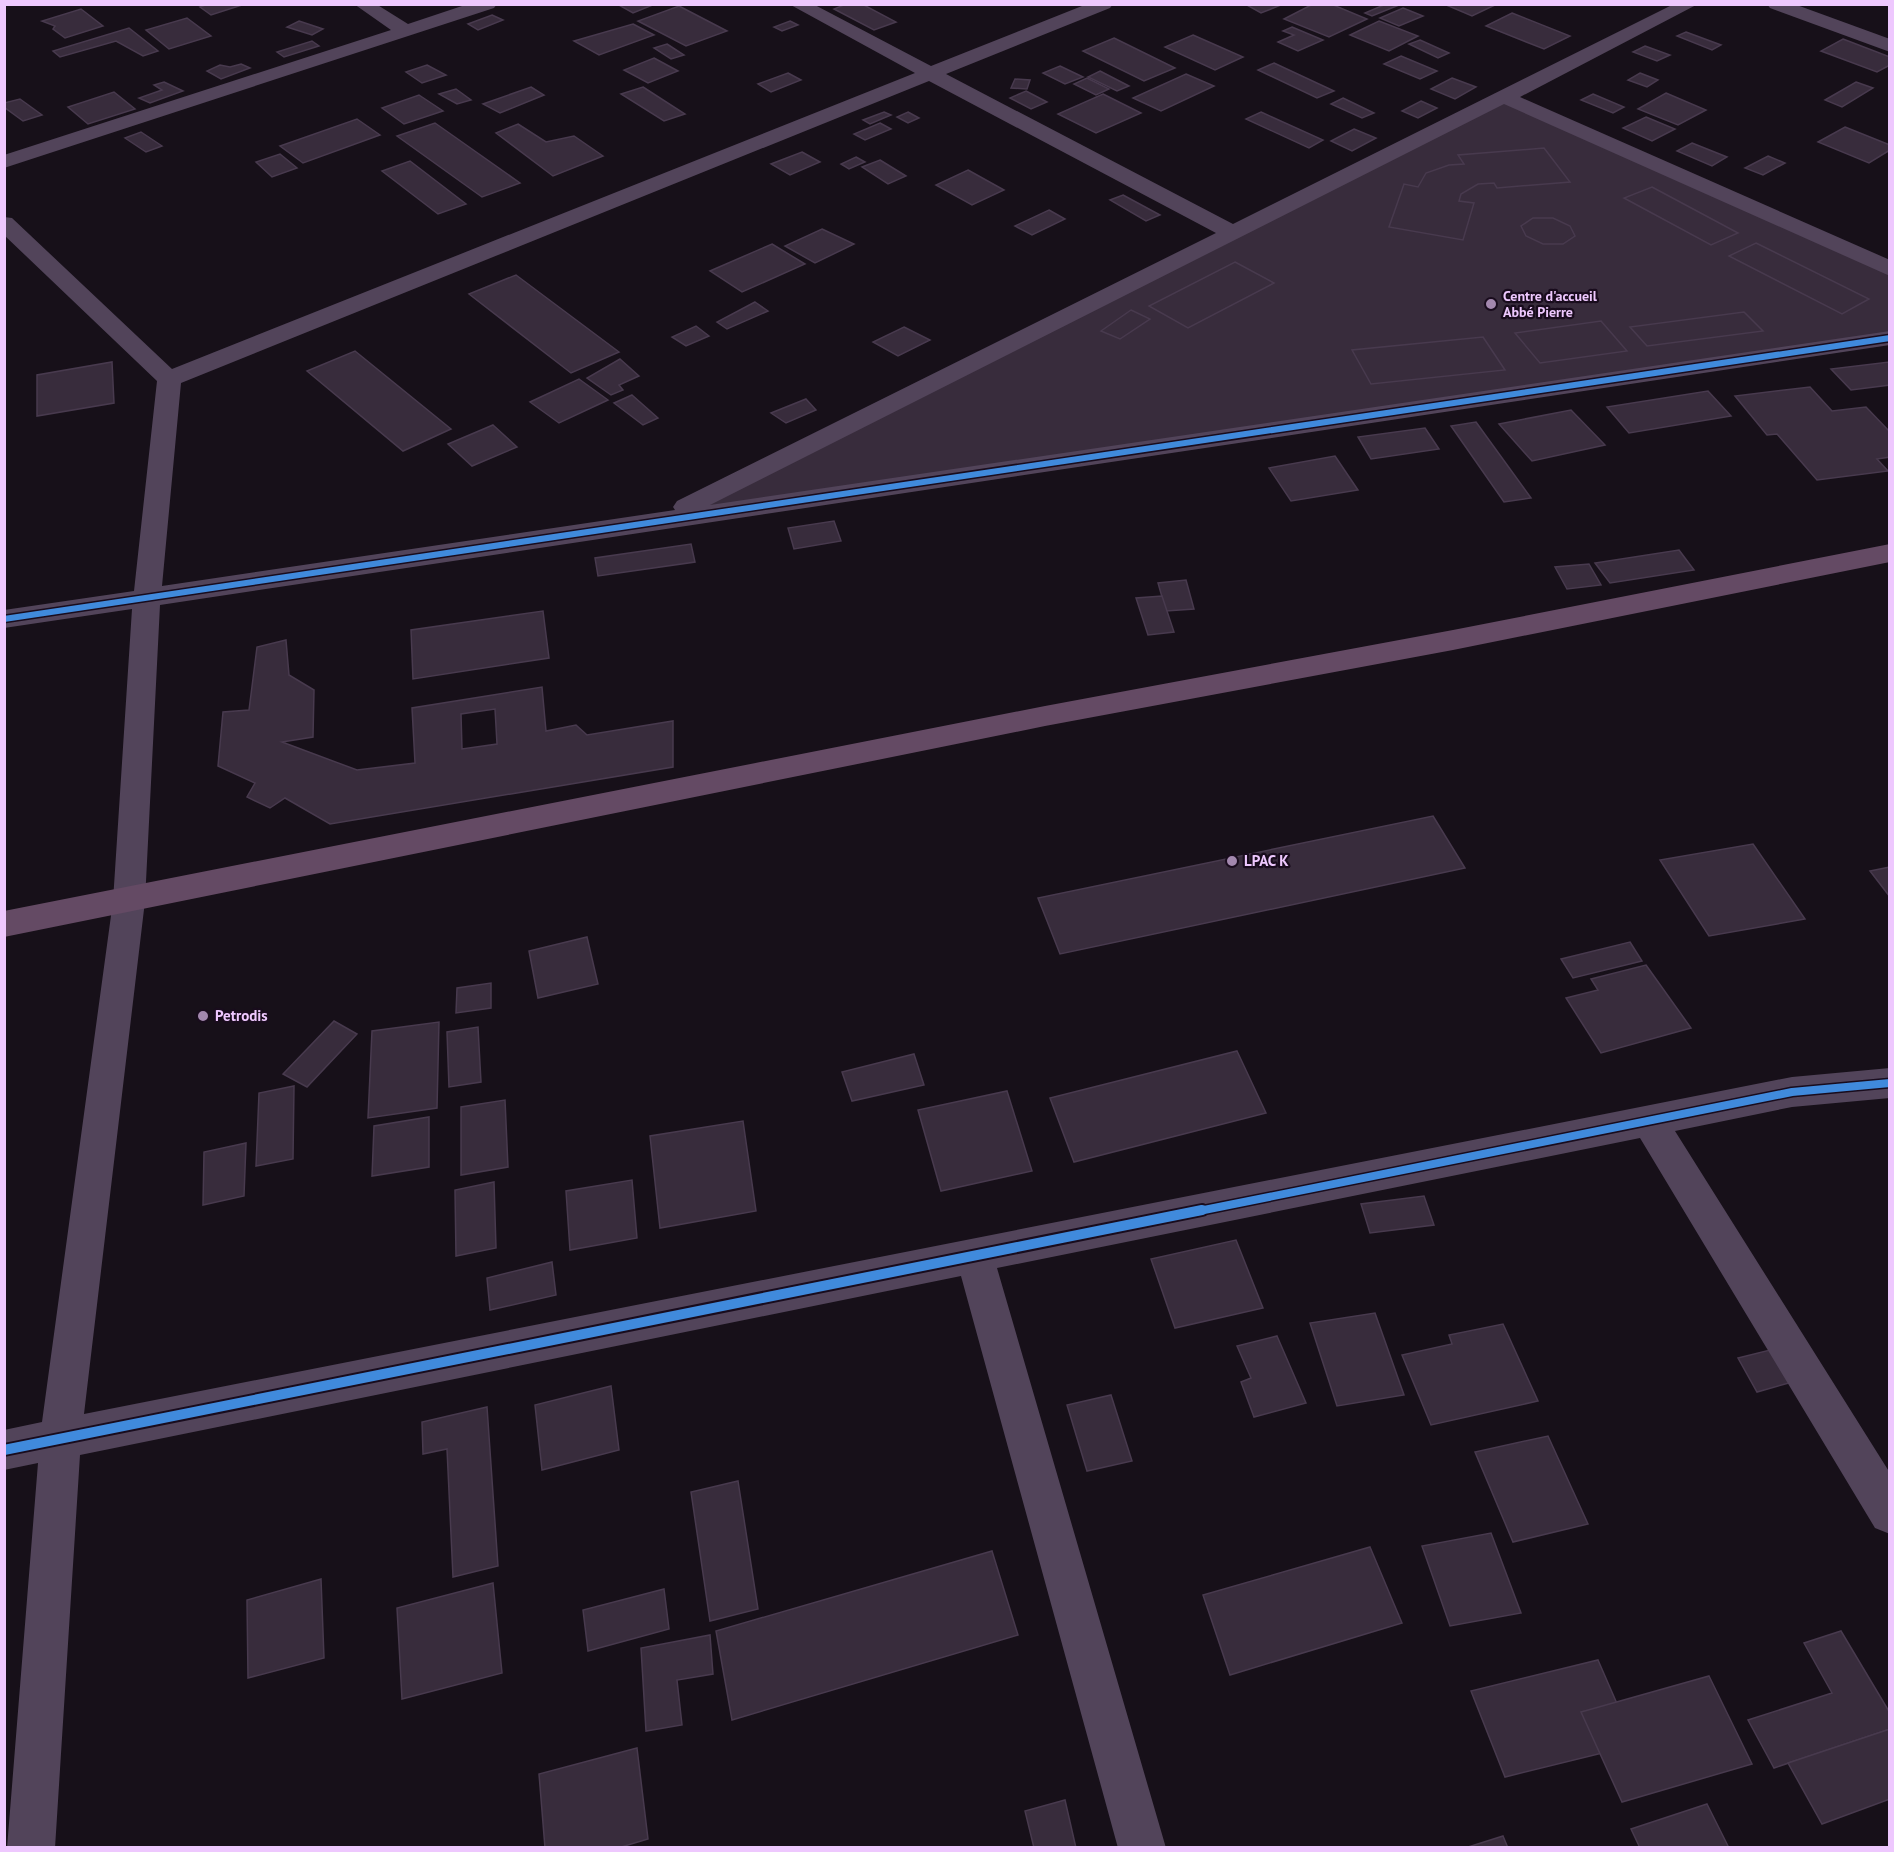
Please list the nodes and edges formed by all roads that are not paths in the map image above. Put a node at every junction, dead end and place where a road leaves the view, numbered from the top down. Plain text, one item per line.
1 (363, 4) edge
2 (488, 4) edge
3 (798, 4) edge
4 (1104, 4) edge
5 (1689, 4) edge
6 (1776, 4) edge
7 (406, 32) junction
8 (1890, 46) edge
9 (930, 74) junction
10 (1504, 97) junction
11 (4, 162) edge
12 (4, 223) edge
13 (1233, 233) junction
14 (1890, 269) edge
15 (1890, 338) edge
16 (169, 379) junction
17 (660, 520) junction
18 (1890, 553) edge
19 (147, 596) junction
20 (4, 619) edge
21 (129, 901) junction
22 (4, 924) edge
23 (1890, 1083) edge
24 (1649, 1121) junction
25 (974, 1255) junction
26 (61, 1436) junction
27 (4, 1450) edge
28 (1890, 1513) edge
29 (31, 1848) edge
30 (1142, 1848) edge

1 - 7 street
2 - 7 street
3 - 9 street
4 - 9 street
5 - 10 street
6 - 8 street
7 - 11 street
9 - 13 street
9 - 16 street
10 - 13 street
10 - 14 street
12 - 16 street
13 - 17 street
15 - 17 street
16 - 19 street
17 - 19 street
18 - 21 main road
19 - 20 street
19 - 21 street
21 - 22 main road
21 - 26 street
23 - 24 street
24 - 25 street
24 - 28 street
25 - 26 street
25 - 30 street
26 - 27 street
26 - 29 street

